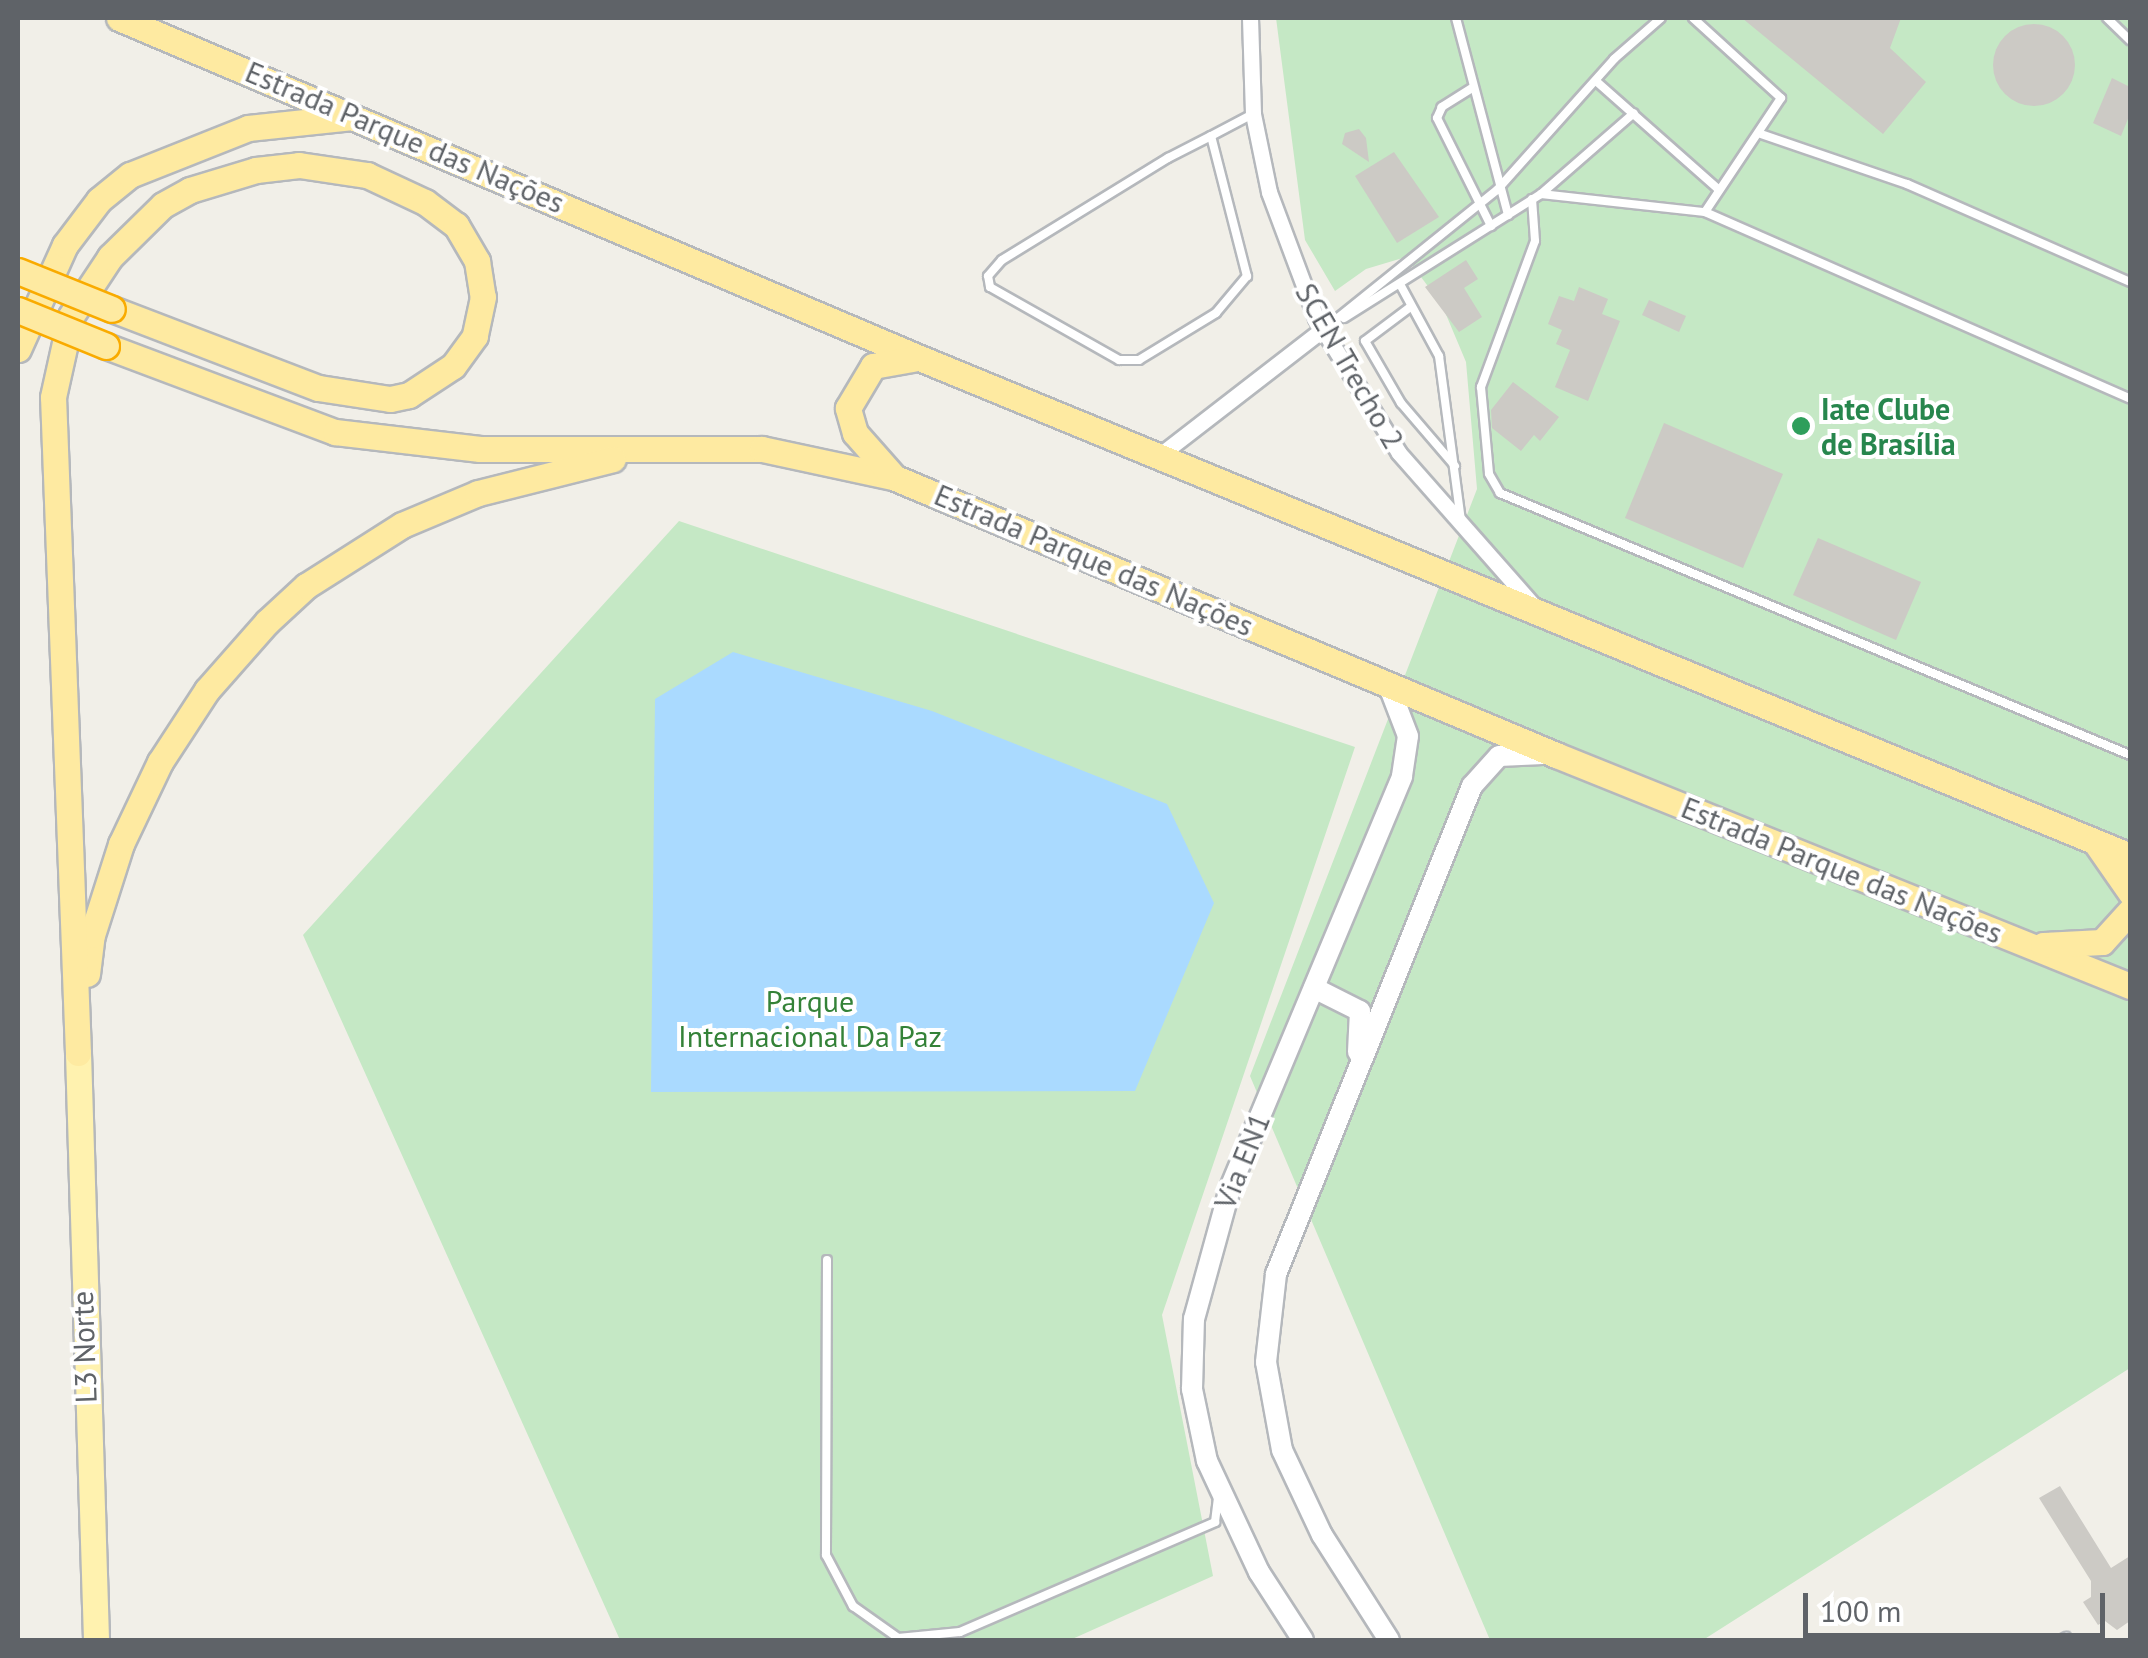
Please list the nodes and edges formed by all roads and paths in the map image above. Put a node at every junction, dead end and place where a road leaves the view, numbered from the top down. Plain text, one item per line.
1 (119, 18) edge
2 (1250, 18) edge
3 (1456, 18) edge
4 (1660, 18) edge
5 (1693, 18) edge
6 (2107, 18) edge
7 (2130, 40) edge
8 (1596, 81) junction
9 (1472, 88) junction
10 (1634, 113) junction
11 (1252, 114) junction
12 (362, 116) junction
13 (1761, 134) junction
14 (1211, 136) junction
15 (1718, 189) junction
16 (1497, 190) junction
17 (1537, 196) junction
18 (1480, 204) junction
19 (1705, 212) junction
20 (1508, 215) junction
21 (1491, 226) junction
22 (18, 271) edge
23 (2130, 282) edge
24 (1401, 286) junction
25 (1409, 308) junction
26 (18, 310) edge
27 (1323, 330) junction
28 (18, 348) edge
29 (922, 359) junction
30 (2130, 399) edge
31 (656, 449) junction
32 (1160, 455) junction
33 (1458, 469) junction
34 (893, 477) junction
35 (1461, 527) junction
36 (1537, 609) junction
37 (1388, 684) junction
38 (2130, 755) edge
39 (1556, 756) junction
40 (2093, 839) junction
41 (2130, 856) edge
42 (2130, 892) edge
43 (2130, 911) edge
44 (2028, 945) junction
45 (2130, 986) edge
46 (1314, 988) junction
47 (78, 1053) junction
48 (1353, 1084) junction
49 (827, 1260) dead end
50 (1218, 1492) junction
51 (96, 1640) edge
52 (1303, 1640) edge
53 (1389, 1640) edge

1 - 12 highway, Estrada Parque das Nações
2 - 11 street, SCEN Trecho 2
3 - 9 lane
4 - 8 lane
5 - 13 lane
6 - 7 lane
8 - 10 lane
8 - 16 lane
9 - 16 lane
9 - 18 lane
10 - 15 lane
10 - 17 lane
11 - 14 lane
11 - 27 street, SCEN Trecho 2
12 - 28 highway
12 - 29 highway, Estrada Parque das Nações
13 - 15 lane
13 - 23 lane
14 - 14 lane
15 - 19 lane
16 - 18 lane
16 - 20 lane
17 - 19 lane
17 - 20 lane
17 - 38 lane
18 - 21 lane
18 - 27 lane
19 - 30 lane
20 - 21 lane
21 - 24 lane
22 - 47 highway, bridge
24 - 25 lane
24 - 27 lane
25 - 33 lane
25 - 33 lane
26 - 31 highway, Estrada Parque das Nações, bridge
27 - 32 street
27 - 35 street, SCEN Trecho 2
29 - 32 highway, Estrada Parque das Nações
29 - 34 highway
31 - 34 highway, Estrada Parque das Nações
31 - 47 highway
32 - 36 highway, Estrada Parque das Nações
33 - 35 lane
34 - 37 highway, Estrada Parque das Nações
35 - 36 street, SCEN Trecho 2
36 - 40 highway, Estrada Parque das Nações
37 - 39 highway, Estrada Parque das Nações
37 - 46 street, Via EN1
39 - 44 highway, Estrada Parque das Nações
39 - 48 street
40 - 41 highway, Estrada Parque das Nações
40 - 42 highway
43 - 44 highway
44 - 45 highway, Estrada Parque das Nações
46 - 48 street
46 - 50 street, Via EN1
47 - 51 main road, L3 Norte
48 - 53 street
49 - 50 lane
50 - 52 street, Via EN1

